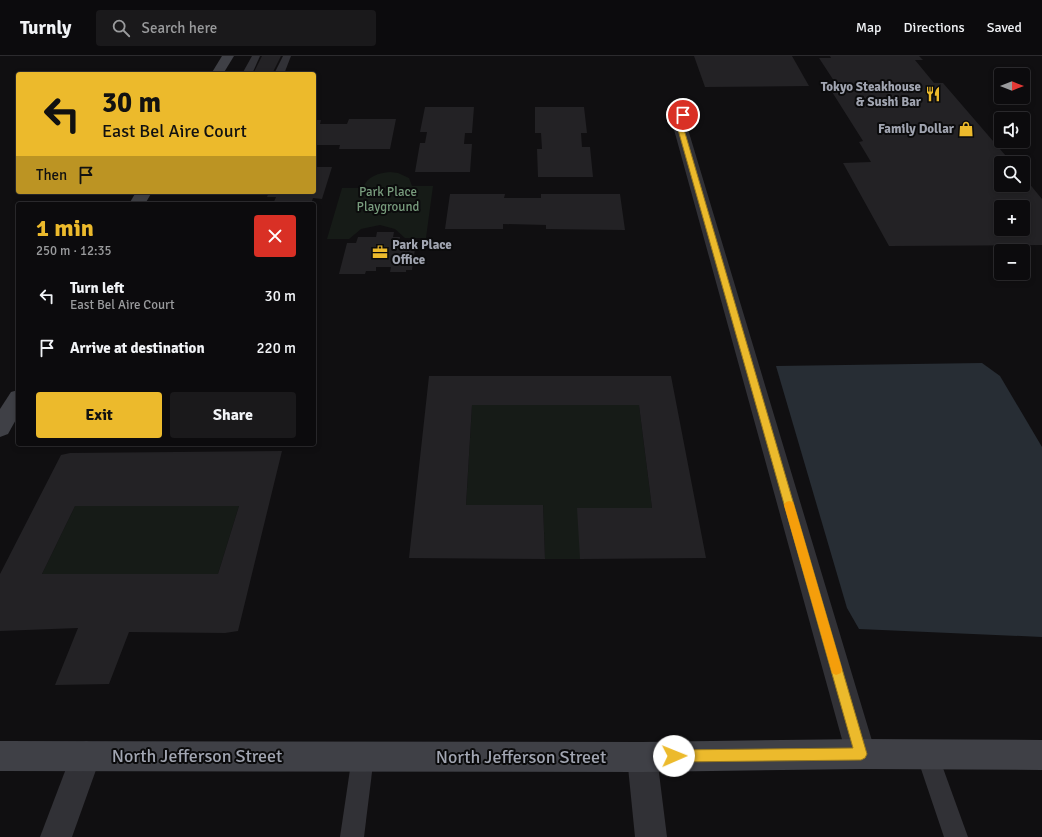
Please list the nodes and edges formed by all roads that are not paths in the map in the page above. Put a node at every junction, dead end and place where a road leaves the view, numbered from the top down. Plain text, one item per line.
1 (228, 56) edge
2 (256, 56) edge
3 (287, 56) edge
4 (218, 72) edge
5 (248, 72) edge
6 (280, 72) edge
7 (687, 104) dead end
8 (16, 401) edge
9 (0, 428) edge
10 (861, 754) junction
11 (927, 754) junction
12 (1042, 755) edge
13 (0, 756) edge
14 (86, 756) junction
15 (363, 756) junction
16 (642, 757) junction
17 (56, 837) edge
18 (352, 837) edge
19 (650, 837) edge
20 (956, 837) edge

1 - 4 street
2 - 5 lane
3 - 6 lane
7 - 10 street
8 - 9 street
10 - 11 street, North Jefferson Street
10 - 16 street, North Jefferson Street
11 - 12 street, North Jefferson Street
11 - 20 lane
13 - 14 street, North Jefferson Street
14 - 15 street, North Jefferson Street
14 - 17 street
15 - 16 street, North Jefferson Street
15 - 18 lane
16 - 19 street

